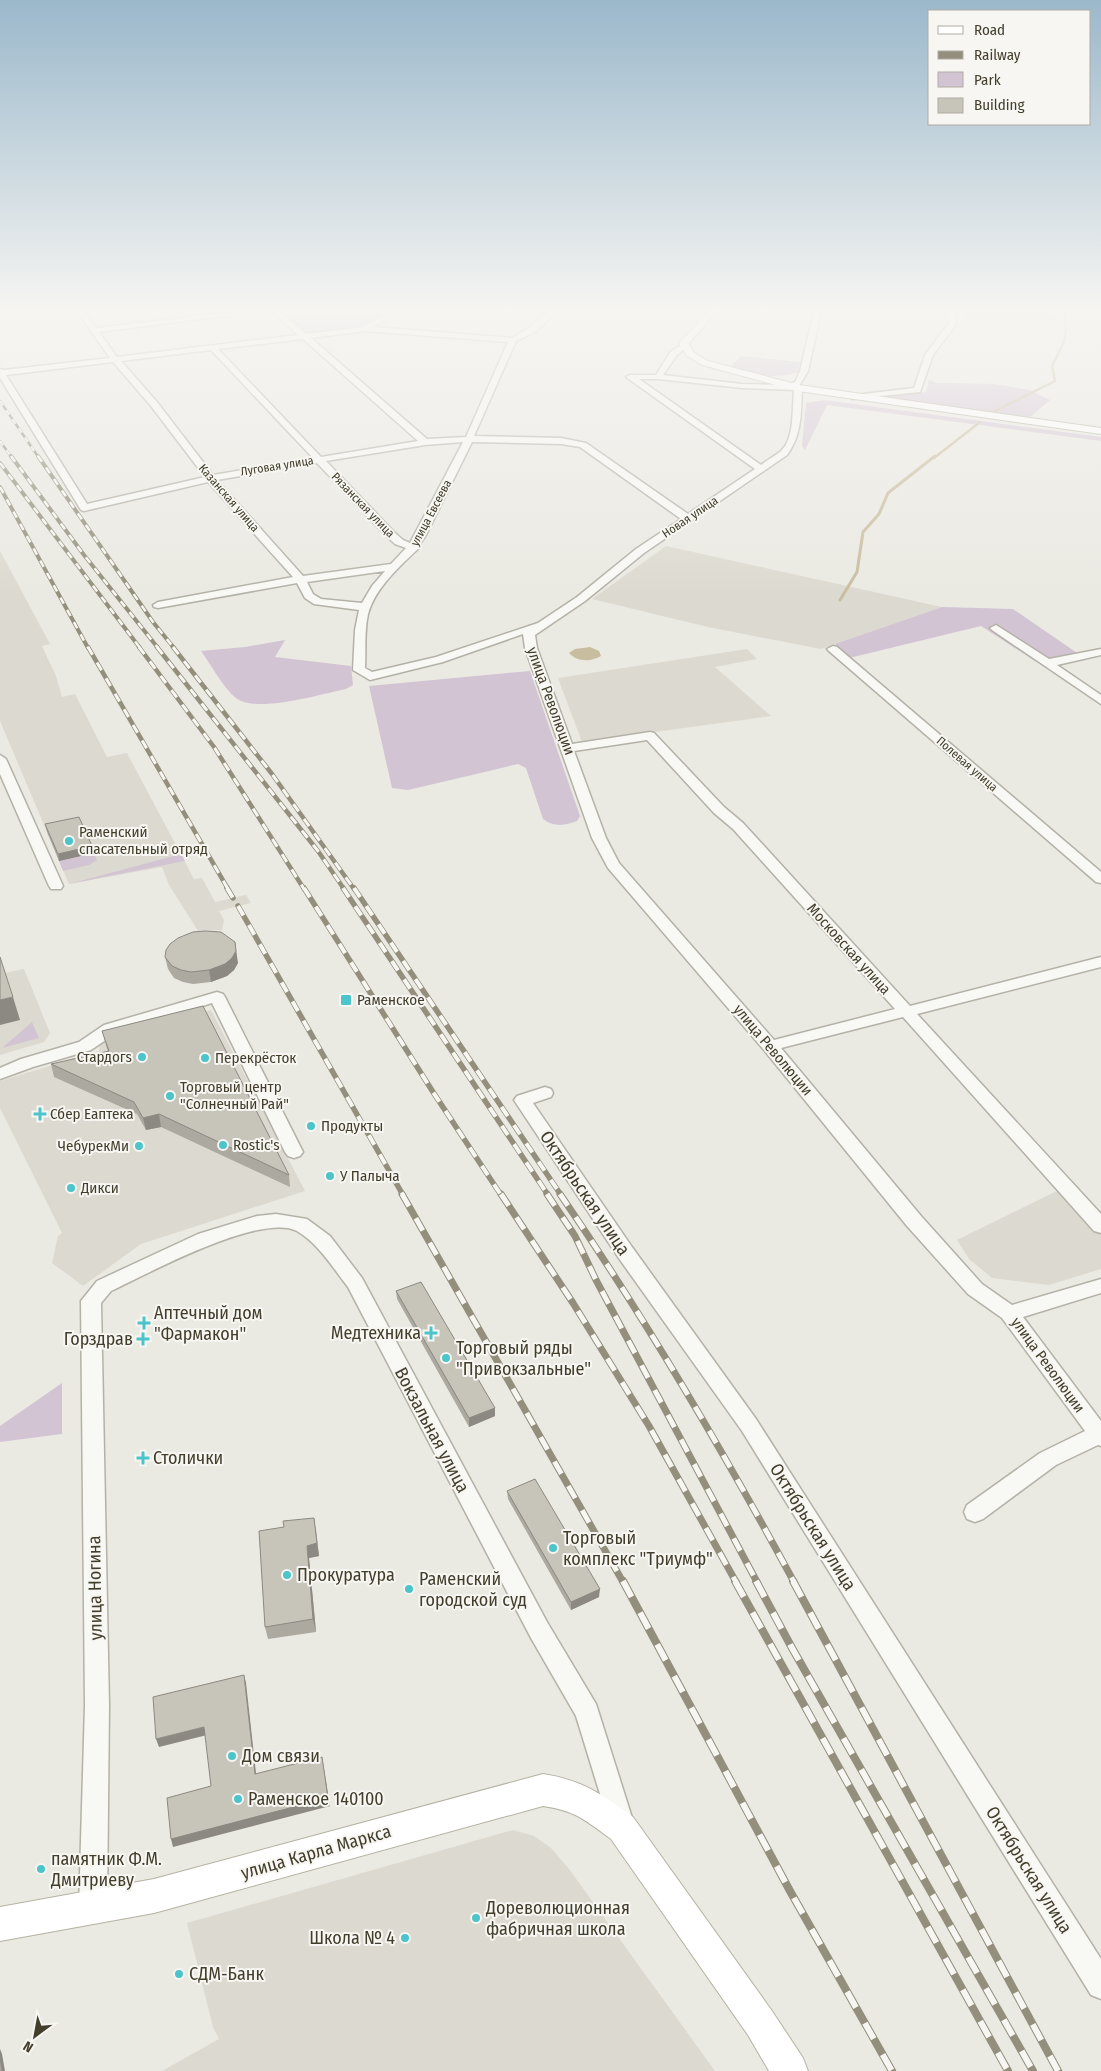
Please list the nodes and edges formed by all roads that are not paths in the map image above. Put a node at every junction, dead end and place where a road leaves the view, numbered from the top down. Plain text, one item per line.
1 (19, 404) edge
2 (154, 404) edge
3 (266, 404) edge
4 (382, 404) edge
5 (484, 404) edge
6 (668, 404) edge
7 (791, 404) edge
8 (903, 404) edge
9 (1101, 431) edge
10 (469, 439) junction
11 (425, 442) junction
12 (319, 459) junction
13 (761, 469) junction
14 (211, 479) junction
15 (688, 519) junction
16 (414, 548) junction
17 (395, 567) junction
18 (300, 579) junction
19 (158, 605) dead end
20 (365, 607) junction
21 (543, 624) junction
22 (996, 628) dead end
23 (833, 649) dead end
24 (1101, 652) edge
25 (1048, 663) junction
26 (370, 676) joint
27 (1101, 700) edge
28 (568, 748) junction
29 (0, 759) edge
30 (1101, 879) edge
31 (56, 886) dead end
32 (1101, 962) edge
33 (906, 1012) junction
34 (770, 1046) junction
35 (0, 1074) edge
36 (545, 1093) dead end
37 (294, 1152) dead end
38 (1101, 1226) edge
39 (116, 1280) joint
40 (1101, 1286) edge
41 (1009, 1314) junction
42 (1100, 1435) edge
43 (975, 1512) dead end
44 (622, 1828) junction
45 (93, 1908) junction
46 (0, 1924) edge
47 (1101, 1985) edge
48 (790, 2071) edge

1 - 14 street, Луговая улица
2 - 14 street, Казанская улица
3 - 12 street, Рязанская улица
4 - 11 street
5 - 10 street, улица Евсеева
6 - 13 street
7 - 13 street, Новая улица
8 - 9 main road
10 - 11 street, Луговая улица
10 - 15 street, Луговая улица
10 - 16 street, улица Евсеева
11 - 12 street, Луговая улица
12 - 14 street, Луговая улица
12 - 16 street, Рязанская улица
13 - 15 street, Новая улица
14 - 18 street, Казанская улица
15 - 21 street, Новая улица
16 - 17 street, улица Евсеева
17 - 18 street
17 - 20 street, улица Евсеева
18 - 19 street
18 - 20 street, Казанская улица
20 - 26 street
21 - 26 street
21 - 28 street, улица Революции
22 - 25 street
23 - 30 street, Полевая улица
24 - 25 street
25 - 27 street
28 - 33 street, Московская улица
28 - 34 street, улица Революции
29 - 31 street
32 - 33 street
33 - 34 street
33 - 38 street, Московская улица
34 - 41 street, улица Революции
35 - 37 street
36 - 47 street, Октябрьская улица
39 - 44 street, Вокзальная улица
39 - 45 street, улица Ногина
40 - 41 street
41 - 42 street, улица Революции
42 - 43 street
44 - 45 main road, улица Карла Маркса
44 - 48 main road, улица Карла Маркса
45 - 46 main road, улица Карла Маркса

